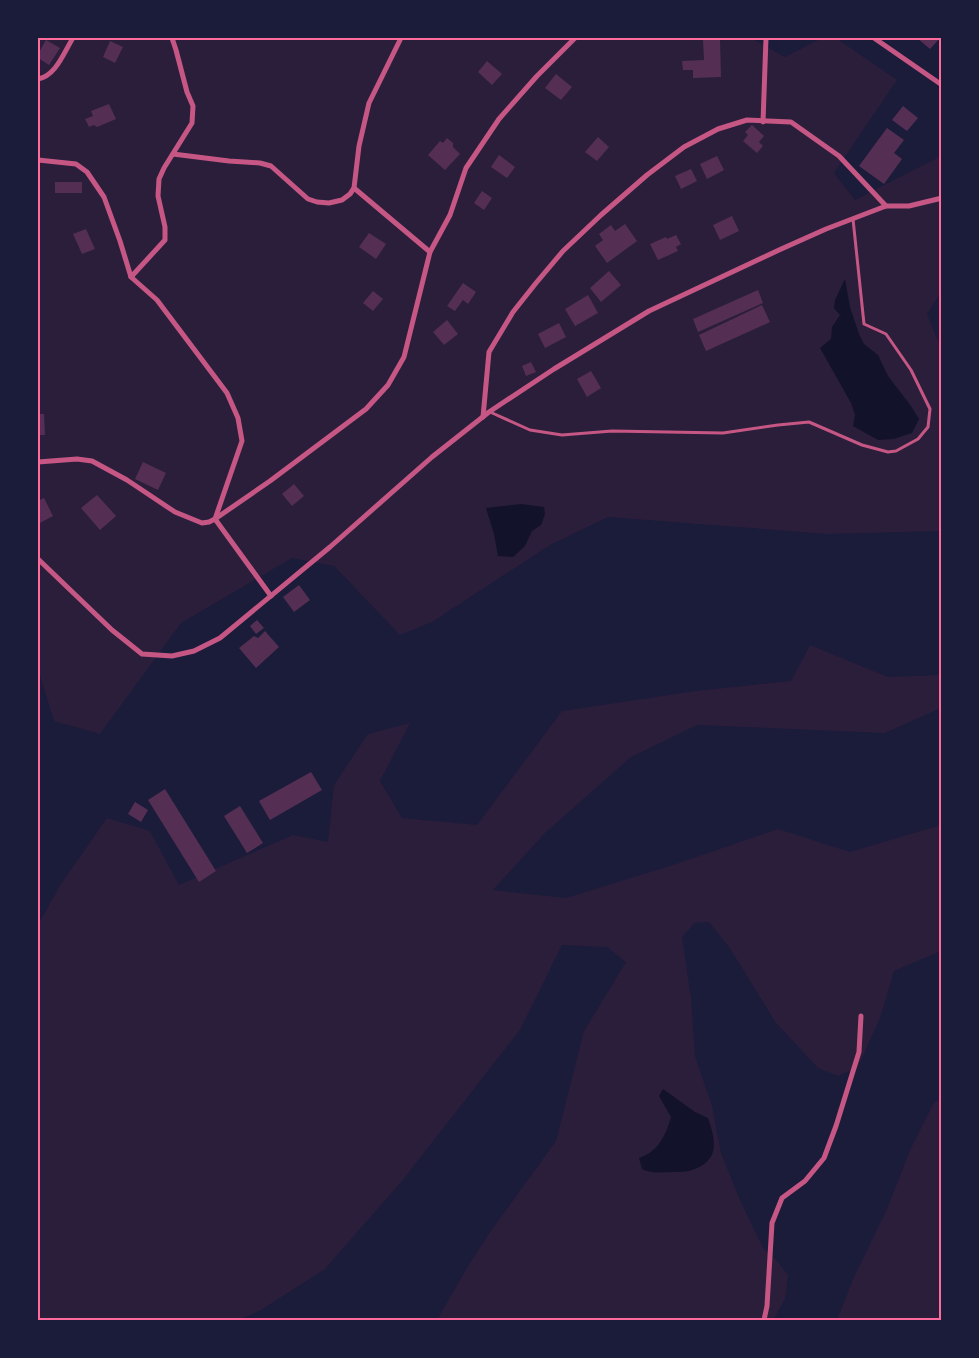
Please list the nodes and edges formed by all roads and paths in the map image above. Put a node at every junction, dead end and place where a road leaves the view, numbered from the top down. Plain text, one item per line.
1 (73, 38) edge
2 (172, 38) edge
3 (401, 38) edge
4 (575, 38) edge
5 (766, 38) edge
6 (874, 38) edge
7 (38, 79) edge
8 (942, 85) edge
9 (763, 122) junction
10 (173, 154) junction
11 (38, 160) edge
12 (354, 188) junction
13 (942, 198) edge
14 (886, 206) junction
15 (853, 220) junction
16 (430, 252) junction
17 (131, 277) junction
18 (489, 412) junction
19 (483, 418) junction
20 (38, 462) edge
21 (215, 519) junction
22 (38, 559) edge
23 (271, 596) junction
24 (861, 1016) dead end
25 (764, 1320) edge

1 - 7 street
2 - 10 street
3 - 12 street
4 - 16 street
5 - 9 street
6 - 8 street
9 - 14 street
9 - 19 street
10 - 12 street
10 - 17 street
11 - 17 street
12 - 16 street
13 - 14 street
14 - 15 street
15 - 18 street
15 - 18 lane
16 - 21 street
17 - 21 street
18 - 19 street
19 - 23 street
20 - 21 street
21 - 23 street
22 - 23 street
24 - 25 street

